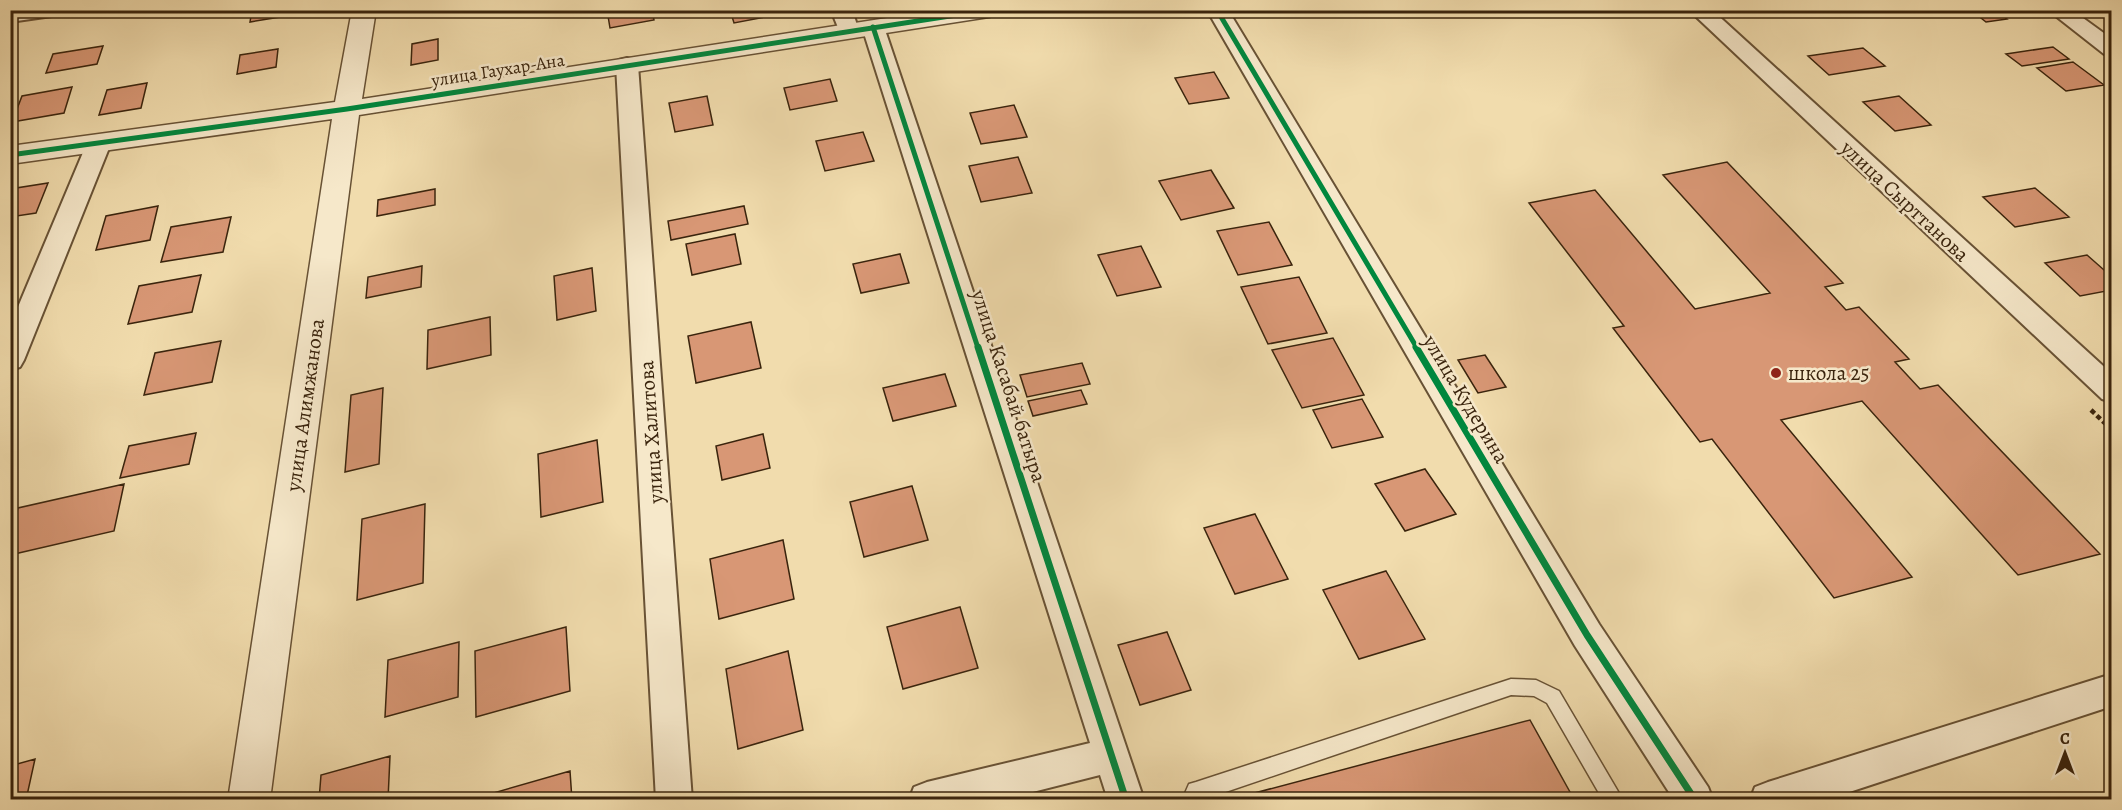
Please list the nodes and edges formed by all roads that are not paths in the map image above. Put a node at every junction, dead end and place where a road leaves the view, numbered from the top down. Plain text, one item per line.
1 (52, 10) edge
2 (364, 10) edge
3 (990, 10) edge
4 (1216, 10) edge
5 (1699, 10) edge
6 (2058, 10) edge
7 (10, 16) edge
8 (854, 23) edge
9 (2112, 49) edge
10 (627, 65) junction
11 (347, 109) junction
12 (99, 143) junction
13 (10, 155) edge
14 (10, 360) edge
15 (2112, 392) edge
16 (2112, 690) edge
17 (1112, 755) junction
18 (249, 800) edge
19 (674, 800) edge
20 (927, 800) edge
21 (1126, 800) edge
22 (1191, 800) edge
23 (1614, 800) edge
24 (1695, 800) edge
25 (1768, 800) edge

1 - 7 street
2 - 11 street, улица Алимжанова
3 - 8 street, улица Гаухар-Ана
4 - 24 street, улица Кудерина
5 - 15 street, улица Сырттанова
6 - 9 street
8 - 10 street, улица Гаухар-Ана
8 - 17 street, улица Касабай батыра
10 - 11 street, улица Гаухар-Ана
10 - 19 street, улица Халитова
11 - 12 street, улица Гаухар-Ана
11 - 18 street, улица Алимжанова
12 - 13 street, улица Гаухар-Ана
12 - 14 street
16 - 25 street
17 - 20 street
17 - 21 street, улица Касабай батыра
22 - 23 lane

